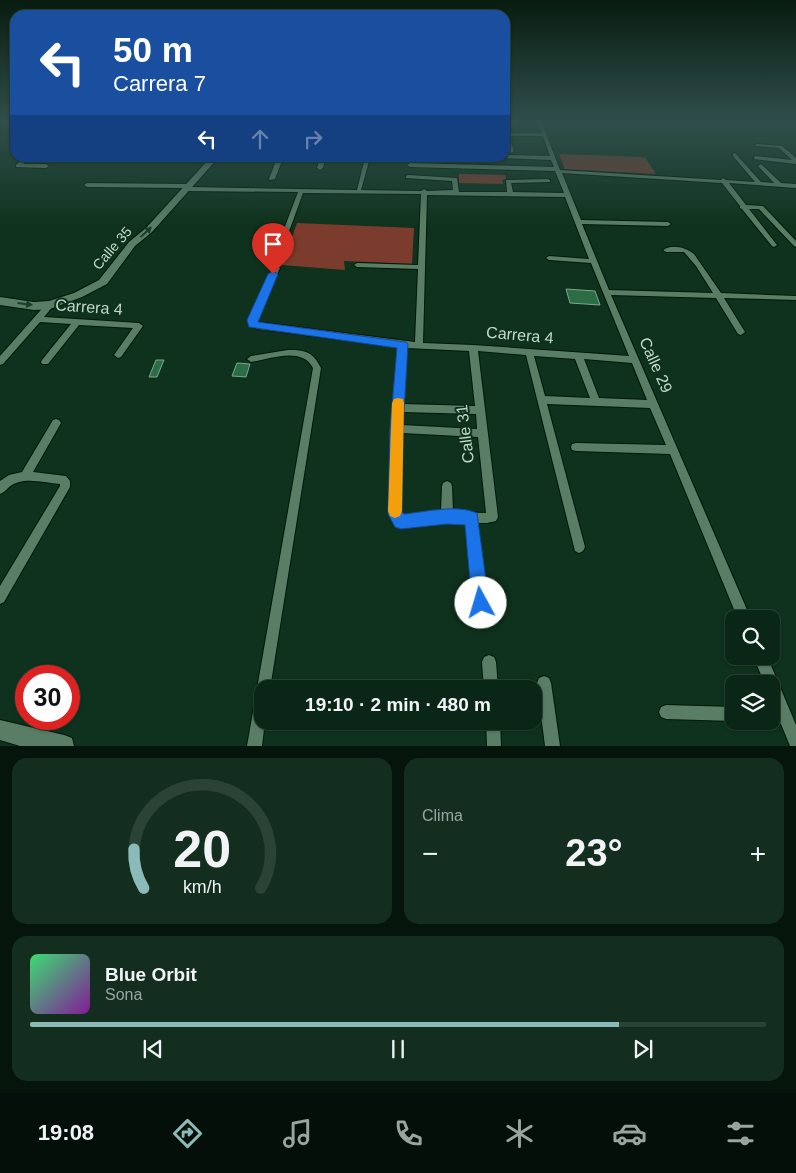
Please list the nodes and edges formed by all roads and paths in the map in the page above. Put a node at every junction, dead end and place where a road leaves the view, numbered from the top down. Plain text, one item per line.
1 (543, 158) edge
2 (552, 158) joint
3 (737, 158) edge
4 (756, 158) dead end
5 (22, 162) edge
6 (210, 162) edge
7 (278, 162) edge
8 (321, 162) edge
9 (367, 162) edge
10 (443, 162) edge
11 (483, 162) edge
12 (796, 162) edge
13 (410, 165) dead end
14 (46, 166) dead end
15 (443, 166) junction
16 (761, 166) dead end
17 (484, 167) junction
18 (320, 168) dead end
19 (557, 170) junction
20 (408, 178) dead end
21 (272, 179) dead end
22 (723, 180) junction
23 (548, 181) dead end
24 (758, 182) junction
25 (87, 185) dead end
26 (779, 186) junction
27 (796, 186) edge
28 (187, 188) junction
29 (318, 188) dead end
30 (359, 190) junction
31 (302, 191) junction
32 (381, 191) junction
33 (425, 192) junction
34 (456, 193) junction
35 (510, 193) junction
36 (568, 196) junction
37 (742, 206) junction
38 (578, 222) junction
39 (668, 224) dead end
40 (284, 237) dead end
41 (774, 245) dead end
42 (796, 245) edge
43 (666, 250) dead end
44 (549, 258) dead end
45 (594, 262) junction
46 (357, 265) dead end
47 (421, 267) junction
48 (276, 268) dead end
49 (607, 292) junction
50 (719, 296) junction
51 (796, 298) edge
52 (0, 301) edge
53 (50, 305) junction
54 (37, 319) junction
55 (77, 322) junction
56 (139, 326) joint
57 (741, 332) dead end
58 (403, 344) junction
59 (419, 346) junction
60 (473, 348) junction
61 (529, 352) junction
62 (118, 355) dead end
63 (579, 357) junction
64 (251, 359) dead end
65 (634, 360) junction
66 (0, 362) edge
67 (44, 362) dead end
68 (542, 400) junction
69 (596, 402) junction
70 (654, 404) junction
71 (398, 408) junction
72 (480, 410) junction
73 (56, 423) dead end
74 (397, 429) junction
75 (483, 433) junction
76 (576, 447) dead end
77 (674, 450) junction
78 (27, 476) junction
79 (447, 486) dead end
80 (0, 489) edge
81 (447, 517) junction
82 (472, 518) junction
83 (579, 547) dead end
84 (0, 598) edge
85 (481, 603) dead end
86 (741, 610) edge
87 (489, 662) dead end
88 (265, 680) edge
89 (490, 680) edge
90 (544, 683) dead end
91 (666, 712) dead end
92 (725, 714) edge
93 (780, 719) edge
94 (0, 730) edge
95 (256, 730) edge
96 (493, 730) edge
97 (796, 743) edge
98 (64, 746) edge
99 (254, 746) edge
100 (494, 746) edge
101 (553, 746) edge

1 - 2 street
2 - 19 street, Calle 29
3 - 24 street
4 - 12 street
5 - 14 street
6 - 28 street, Calle 35
7 - 21 street
8 - 18 street
9 - 30 street
10 - 15 street
11 - 17 street
13 - 15 street
15 - 17 street
16 - 26 street
17 - 19 street
19 - 22 street
19 - 36 street, Calle 29
20 - 34 street
22 - 24 street
22 - 37 street
23 - 35 street
24 - 26 street
25 - 28 street
26 - 27 street
28 - 31 street
53 -> 28 street, Calle 35
29 - 30 street
30 - 32 street
31 - 32 street
31 - 40 street
32 - 33 street
33 - 34 street
33 - 47 street
34 - 35 street
34 - 36 street
35 - 36 street
36 - 38 street, Calle 29
37 - 41 street
37 - 42 street
38 - 39 street
38 - 45 street, Calle 29
43 - 50 street
44 - 45 street
45 - 49 street, Calle 29
46 - 47 street
47 - 59 street
48 - 58 street, Carrera 4
49 - 50 street
49 - 65 street, Calle 29
50 - 51 street
50 - 57 street
52 -> 53 street, Carrera 4
53 - 54 street, Calle 35
54 - 55 street, Carrera 4
54 - 66 street, Calle 35
55 - 56 street, Carrera 4
55 - 67 street
56 - 62 street
58 - 59 street, Carrera 4
58 - 71 street
59 - 60 street, Carrera 4
60 - 61 street, Carrera 4
60 - 72 street, Calle 31
61 - 63 street, Carrera 4
61 - 68 street
63 - 65 street, Carrera 4
63 - 69 street
64 - 88 street
65 - 70 street, Calle 29
68 - 69 street
68 - 83 street
69 - 70 street
70 - 77 street, Calle 29
71 - 72 street
71 - 74 street
72 - 75 street, Calle 31
73 - 78 street
74 - 75 street
74 - 81 street
75 - 82 street, Calle 31
76 - 77 street
77 - 86 street, Calle 29
78 - 80 street
78 - 84 street
79 - 81 street
81 - 82 street
82 - 85 street
87 - 89 street
90 - 101 street
91 - 92 street
93 - 97 street
94 - 98 street
95 - 99 street
96 - 100 street

